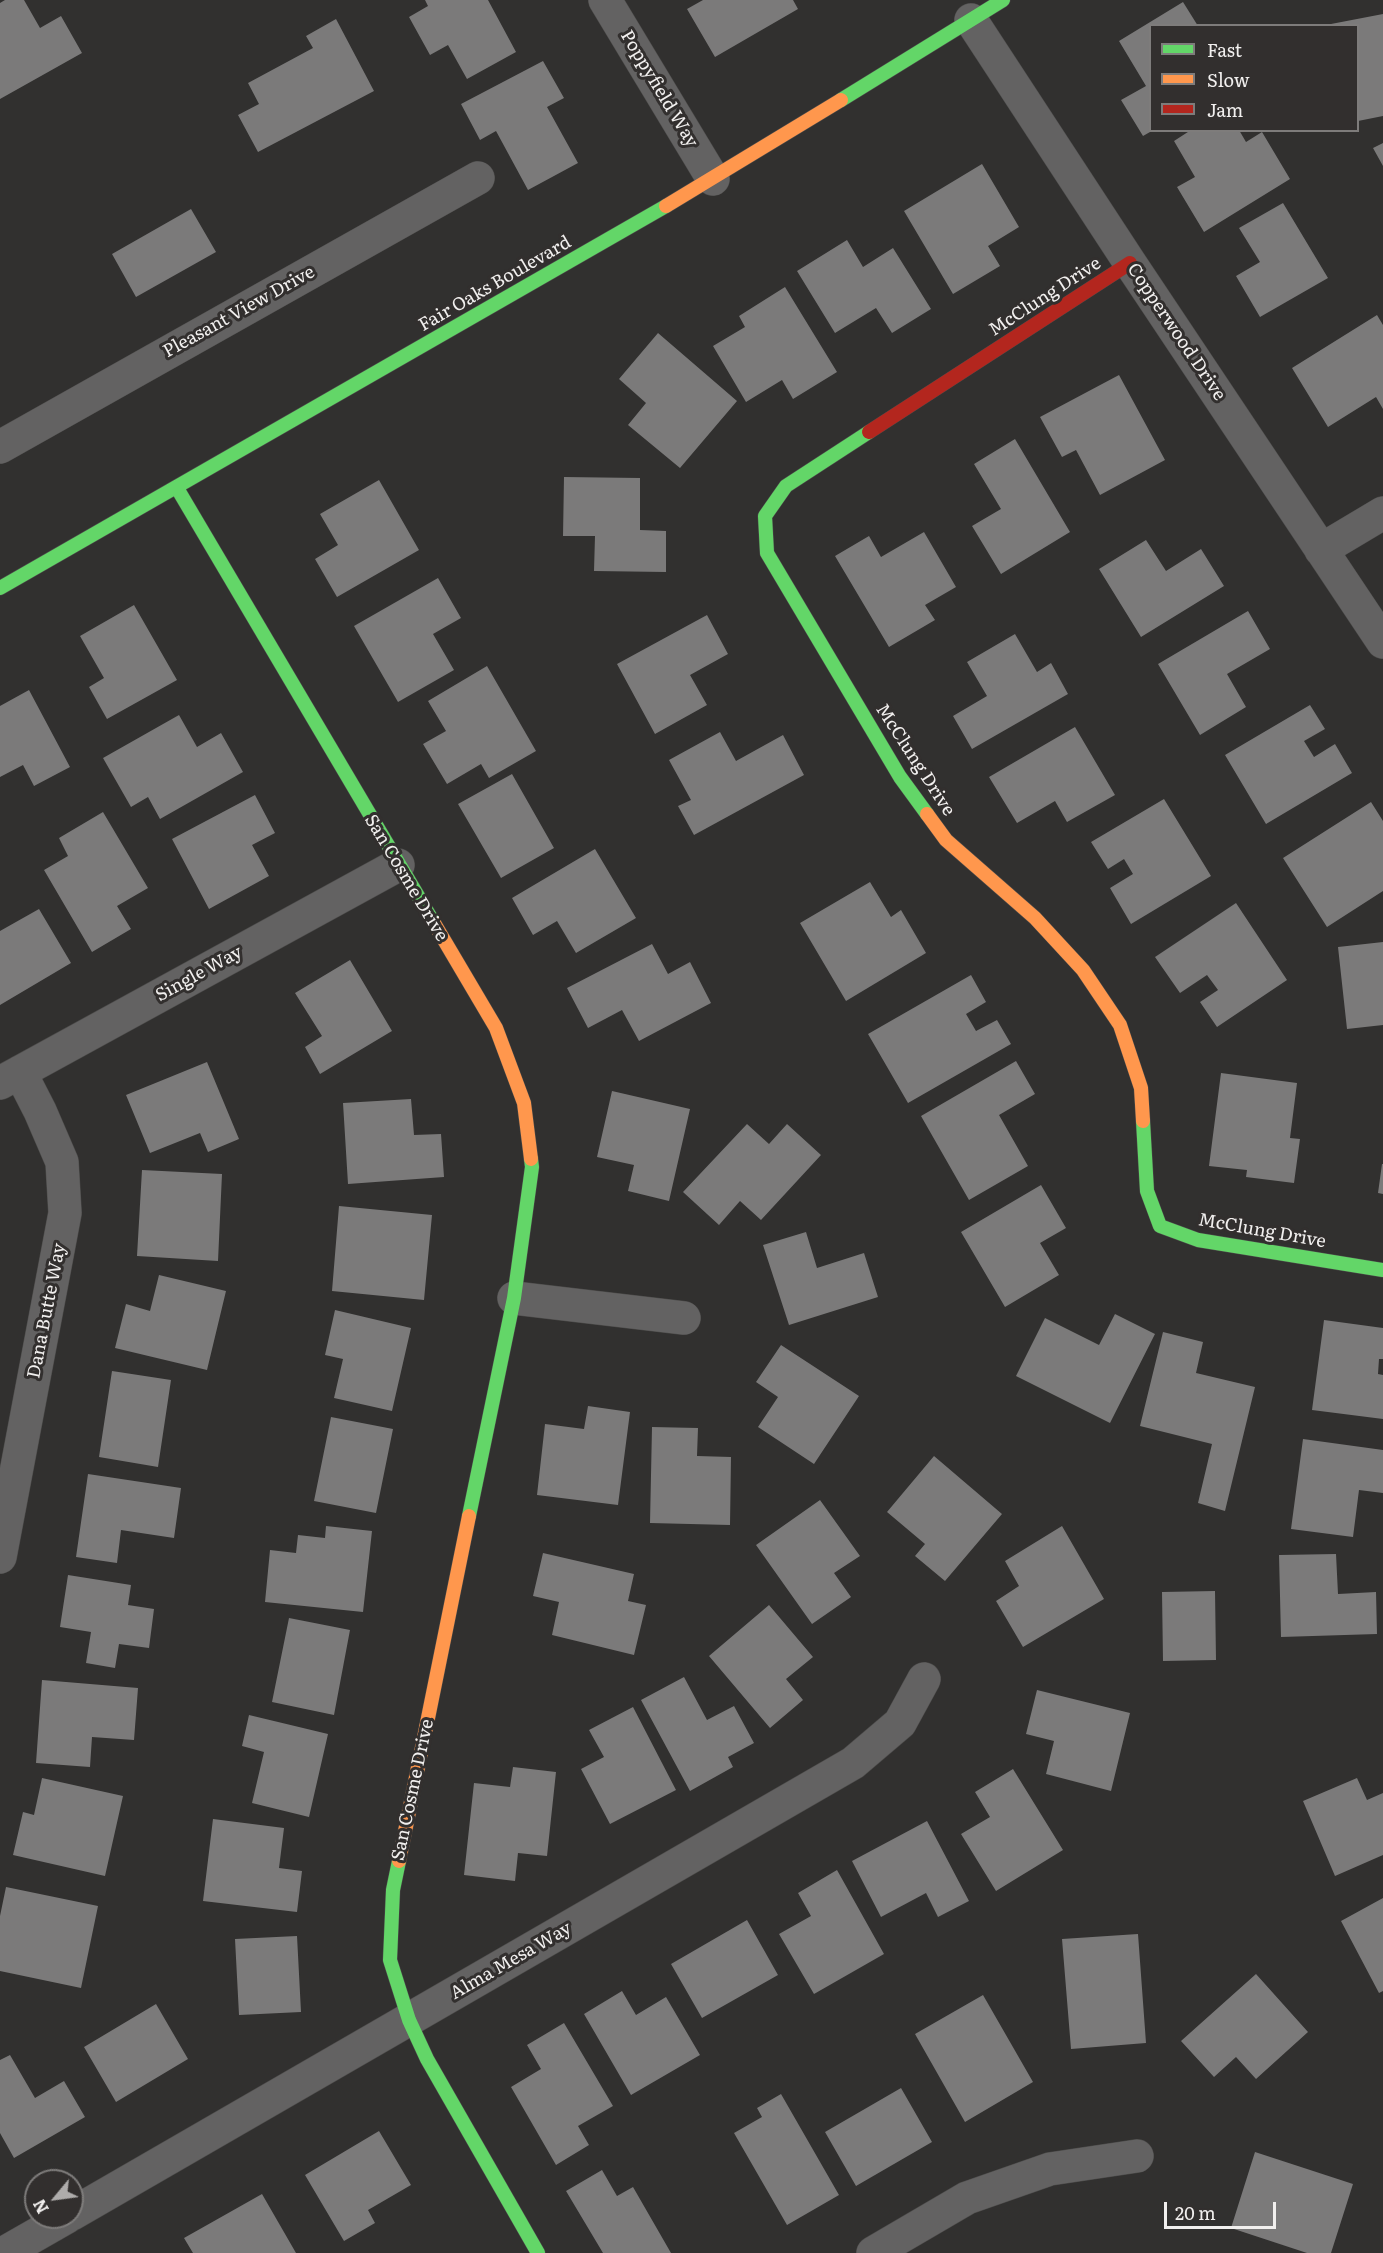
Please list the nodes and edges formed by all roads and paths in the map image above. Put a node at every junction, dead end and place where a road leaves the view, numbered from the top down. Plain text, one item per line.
1 (605, 0) edge
2 (1003, 0) edge
3 (971, 20) junction
4 (478, 178) dead end
5 (713, 179) junction
6 (1130, 262) junction
7 (0, 447) edge
8 (177, 488) junction
9 (1383, 513) edge
10 (1322, 550) junction
11 (0, 588) edge
12 (1383, 642) edge
13 (398, 865) junction
14 (10, 1078) edge
15 (1383, 1270) edge
16 (514, 1298) junction
17 (684, 1318) dead end
18 (0, 1557) edge
19 (924, 1679) dead end
20 (409, 2020) junction
21 (1137, 2156) dead end
22 (84, 2207) edge
23 (46, 2229) edge
24 (4, 2253) edge
25 (538, 2253) edge
26 (873, 2253) edge

1 - 5 street, Poppyfield Way
2 - 3 street, Fair Oaks Boulevard
3 - 5 street, Fair Oaks Boulevard
3 - 6 street, Copperwood Drive
4 - 7 street, Pleasant View Drive
5 - 8 street, Fair Oaks Boulevard
6 - 10 street, Copperwood Drive
6 - 15 street, McClung Drive
8 - 11 street, Fair Oaks Boulevard
8 - 13 street, San Cosme Drive
9 - 10 street
10 - 12 street, Copperwood Drive
13 - 14 street, Single Way
13 - 16 street, San Cosme Drive
14 - 18 street, Dana Butte Way
16 - 17 street
16 - 20 street, San Cosme Drive
19 - 20 street, Alma Mesa Way
20 - 22 street, Alma Mesa Way
20 - 25 street, San Cosme Drive
21 - 26 street
23 - 24 street

